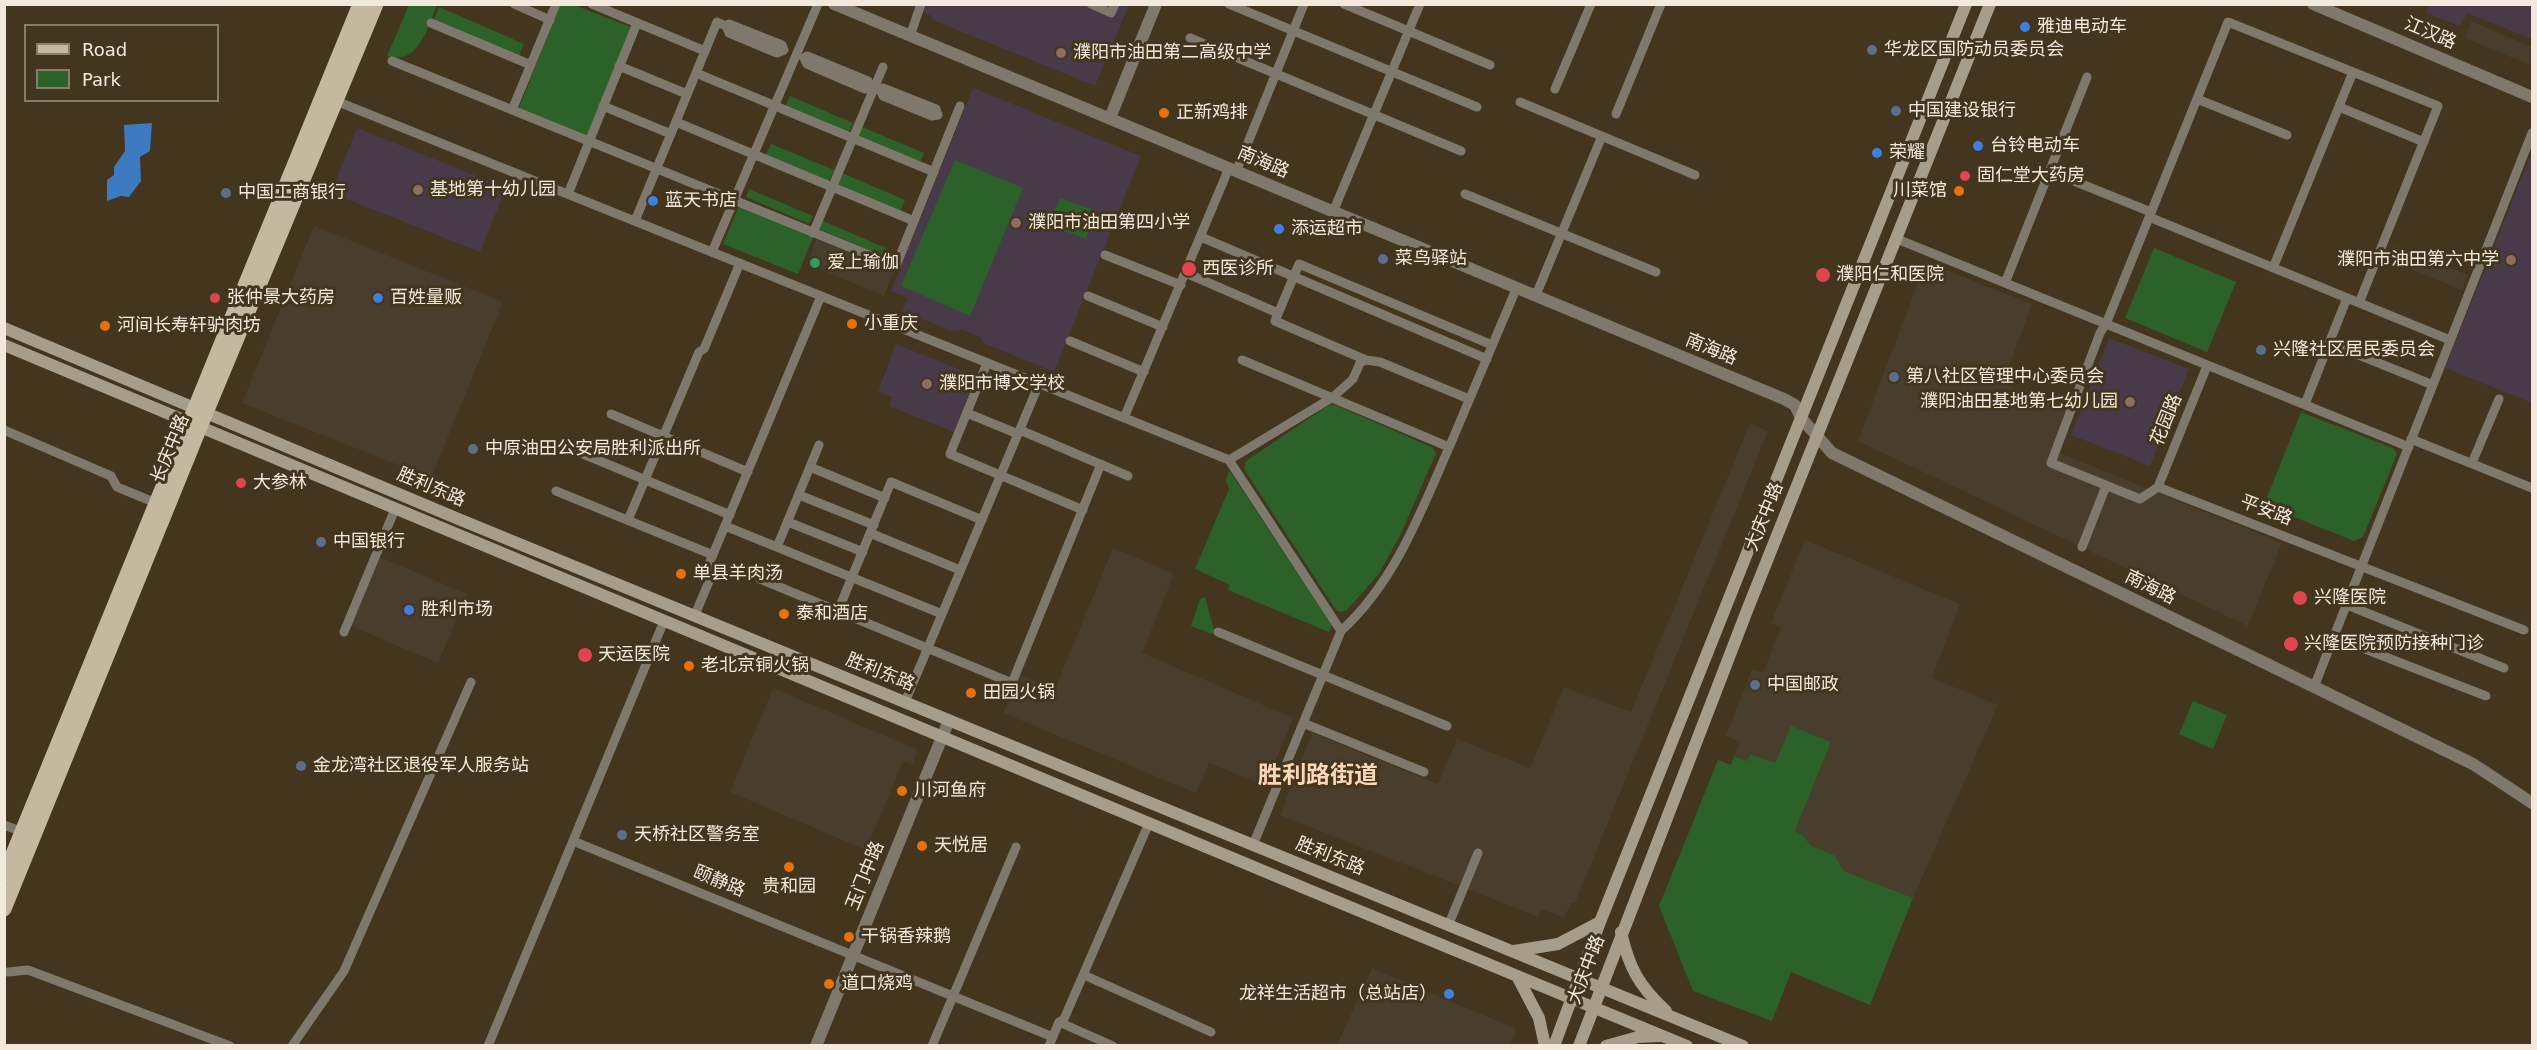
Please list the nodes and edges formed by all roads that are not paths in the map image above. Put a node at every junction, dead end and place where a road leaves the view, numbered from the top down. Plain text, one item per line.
1 (360, 4) edge
2 (376, 4) edge
3 (514, 4) edge
4 (556, 4) edge
5 (592, 4) edge
6 (818, 4) edge
7 (834, 4) edge
8 (1091, 4) edge
9 (1115, 4) edge
10 (1156, 4) edge
11 (1229, 4) edge
12 (1304, 4) edge
13 (1344, 4) edge
14 (1420, 4) edge
15 (1591, 4) edge
16 (1661, 4) edge
17 (1966, 4) edge
18 (1990, 4) edge
19 (2313, 4) edge
20 (922, 7) edge
21 (550, 20) junction
22 (431, 23) dead end
23 (637, 23) junction
24 (1293, 32) junction
25 (1409, 32) junction
26 (910, 36) junction
27 (1190, 38) dead end
28 (705, 51) junction
29 (800, 57) junction
30 (392, 61) dead end
31 (531, 65) junction
32 (1490, 65) dead end
33 (619, 66) junction
34 (883, 67) dead end
35 (2353, 72) junction
36 (696, 73) junction
37 (1392, 73) junction
38 (1276, 74) junction
39 (2087, 77) dead end
40 (875, 88) junction
41 (1555, 89) dead end
42 (687, 94) junction
43 (2532, 97) edge
44 (2197, 99) junction
45 (336, 101) junction
46 (1520, 102) dead end
47 (603, 106) junction
48 (774, 106) junction
49 (960, 106) dead end
50 (1477, 107) dead end
51 (2339, 107) junction
52 (512, 110) junction
53 (1616, 114) dead end
54 (1374, 115) junction
55 (1110, 118) junction
56 (676, 122) junction
57 (954, 122) junction
58 (2532, 133) edge
59 (671, 134) junction
60 (2288, 135) dead end
61 (1602, 136) junction
62 (853, 138) junction
63 (590, 141) junction
64 (2424, 142) junction
65 (1461, 151) dead end
66 (753, 154) junction
67 (657, 169) junction
68 (1232, 170) junction
69 (2049, 171) junction
70 (934, 172) junction
71 (1695, 175) dead end
72 (832, 188) junction
73 (568, 194) junction
74 (1465, 194) dead end
75 (734, 200) junction
76 (1333, 212) junction
77 (2150, 215) junction
78 (635, 221) junction
79 (914, 221) junction
80 (813, 232) junction
81 (1562, 233) junction
82 (1201, 237) junction
83 (1897, 239) junction
84 (712, 252) junction
85 (1105, 255) dead end
86 (740, 263) junction
87 (2273, 268) junction
88 (1656, 272) dead end
89 (1186, 273) junction
90 (1294, 277) junction
91 (2006, 283) junction
92 (1180, 285) junction
93 (1517, 286) junction
94 (1536, 295) junction
95 (822, 296) junction
96 (1088, 296) dead end
97 (2347, 298) junction
98 (2359, 303) junction
99 (1278, 313) junction
100 (2106, 324) junction
101 (1163, 327) junction
102 (4, 328) edge
103 (2450, 340) junction
104 (1070, 341) dead end
105 (2329, 343) junction
106 (4, 345) edge
107 (1492, 345) junction
108 (1486, 359) junction
109 (1242, 360) dead end
110 (1366, 360) junction
111 (987, 363) junction
112 (2207, 366) junction
113 (1144, 372) junction
114 (1039, 384) junction
115 (2433, 385) junction
116 (1333, 397) junction
117 (1469, 399) junction
118 (2499, 399) dead end
119 (2305, 404) junction
120 (967, 413) junction
121 (611, 414) dead end
122 (198, 417) junction
123 (1124, 418) junction
124 (1801, 418) junction
125 (4, 430) edge
126 (1019, 432) junction
127 (1817, 436) junction
128 (663, 437) junction
129 (2410, 443) junction
130 (819, 445) dead end
131 (1449, 447) junction
132 (571, 449) dead end
133 (1229, 460) junction
134 (1101, 464) junction
135 (2472, 464) junction
136 (810, 467) junction
137 (748, 472) junction
138 (1000, 476) junction
139 (1128, 476) dead end
140 (645, 480) junction
141 (2106, 486) junction
142 (2158, 487) junction
143 (2532, 488) edge
144 (556, 491) dead end
145 (799, 495) junction
146 (885, 498) junction
147 (156, 503) junction
148 (395, 509) junction
149 (1083, 510) junction
150 (730, 515) junction
151 (628, 520) junction
152 (982, 520) junction
153 (788, 522) junction
154 (725, 526) junction
155 (872, 529) junction
156 (777, 547) junction
157 (2082, 547) dead end
158 (862, 552) junction
159 (713, 555) junction
160 (2362, 567) junction
161 (960, 570) junction
162 (852, 577) junction
163 (760, 579) dead end
164 (2347, 605) junction
165 (838, 611) junction
166 (942, 614) junction
167 (695, 615) junction
168 (664, 621) junction
169 (2524, 630) dead end
170 (1341, 631) junction
171 (344, 632) dead end
172 (1218, 632) dead end
173 (2334, 637) junction
174 (928, 648) junction
175 (2504, 668) dead end
176 (1323, 674) junction
177 (471, 682) dead end
178 (2314, 687) junction
179 (2486, 696) dead end
180 (905, 702) junction
181 (949, 720) junction
182 (1303, 723) junction
183 (1447, 726) dead end
184 (943, 737) junction
185 (1424, 772) dead end
186 (2532, 803) edge
187 (1149, 823) junction
188 (4, 825) edge
189 (23, 832) junction
190 (573, 841) junction
191 (1253, 845) junction
192 (1016, 847) dead end
193 (1478, 853) dead end
194 (4, 876) edge
195 (4, 909) edge
196 (1600, 922) junction
197 (1449, 926) junction
198 (1621, 931) junction
199 (1512, 952) junction
200 (853, 955) junction
201 (8, 972) dead end
202 (1084, 975) junction
203 (1517, 976) junction
204 (1579, 979) junction
205 (1600, 988) junction
206 (952, 996) junction
207 (1572, 998) junction
208 (1593, 1007) junction
209 (1672, 1016) junction
210 (1059, 1022) junction
211 (1211, 1032) dead end
212 (1665, 1036) junction
213 (1051, 1041) edge
214 (230, 1046) edge
215 (292, 1046) edge
216 (488, 1046) edge
217 (816, 1046) edge
218 (932, 1046) edge
219 (1113, 1046) edge
220 (1545, 1046) edge
221 (1554, 1046) edge
222 (1579, 1046) edge
223 (1605, 1046) edge
224 (1687, 1046) edge
225 (1743, 1046) edge

1 - 122 main road, 长庆中路
2 - 45 main road, 长庆中路
3 - 21 street
4 - 21 street
5 - 23 street
6 - 29 street
7 - 26 street, 南海路
8 - 9 street
10 - 55 street
11 - 24 street
12 - 24 street
13 - 25 street
14 - 25 street
15 - 41 street
16 - 53 street
17 - 124 main road, 大庆中路
18 - 83 main road, 大庆中路
19 - 43 street, 江汉路
20 - 26 street
21 - 31 street
22 - 31 street
23 - 28 street
23 - 33 street
24 - 37 street
24 - 38 street
25 - 32 street
25 - 37 street
26 - 55 street, 南海路
27 - 38 street
28 - 29 street
28 - 36 street
29 - 40 street
29 - 48 street
30 - 52 street
31 - 52 street
33 - 42 street
33 - 47 street
34 - 40 street
35 - 44 street
35 - 51 street
35 - 64 street
36 - 42 street
36 - 48 street
37 - 50 street
37 - 54 street
38 - 54 street
38 - 68 street
39 - 69 street
40 - 57 street
40 - 62 street
42 - 56 street
44 - 60 street
44 - 77 street
45 - 73 street
45 - 122 main road, 长庆中路
46 - 61 street
47 - 59 street
47 - 63 street
48 - 62 street
48 - 66 street
49 - 57 street
51 - 64 street
51 - 87 street
52 - 63 street
54 - 65 street
54 - 76 street
55 - 68 street, 南海路
56 - 59 street
56 - 66 street
57 - 70 street
58 - 103 street
59 - 67 street
61 - 71 street
61 - 81 street
62 - 70 street
62 - 72 street
63 - 67 street
63 - 73 street
64 - 98 street
66 - 72 street
66 - 75 street
67 - 75 street
67 - 78 street
68 - 76 street, 南海路
68 - 82 street
69 - 77 street
69 - 91 street
70 - 79 street
72 - 79 street
72 - 80 street
73 - 78 street
74 - 81 street
75 - 80 street
75 - 84 street
76 - 93 street, 南海路
77 - 87 street
77 - 100 street
78 - 84 street
79 - 80 street
81 - 88 street
81 - 94 street
82 - 89 street
82 - 90 street
83 - 91 street
83 - 127 main road, 大庆中路
84 - 86 street
85 - 92 street
86 - 95 street
86 - 128 street
87 - 97 street
89 - 92 street
89 - 99 street
90 - 99 street
90 - 107 street
90 - 108 street
91 - 100 street
92 - 101 street
93 - 94 street, 南海路
93 - 107 street
94 - 124 street, 南海路
95 - 111 street
95 - 137 street
96 - 101 street
97 - 98 street
97 - 105 street
98 - 103 street
99 - 110 street
100 - 112 street
100 - 141 street
101 - 113 street
102 - 122 main road, 胜利东路
103 - 115 street
104 - 113 street
105 - 115 street
105 - 119 street
106 - 122 main road, 胜利东路
107 - 108 street
108 - 117 street
109 - 116 street
110 - 116 street
110 - 117 street
111 - 114 street
111 - 120 street
112 - 119 street
112 - 142 street, 花园路
113 - 123 street
114 - 123 street
114 - 126 street
115 - 129 street
116 - 131 street
116 - 133 street
117 - 131 street
118 - 135 street
119 - 129 street
120 - 126 street
120 - 138 street
121 - 128 street
122 - 147 main road, 长庆中路
122 - 148 main road, 胜利东路
122 - 167 main road, 胜利东路
122 - 195 main road, 长庆中路
123 - 133 street
124 - 127 street, 南海路
124 - 196 main road, 大庆中路
125 - 147 street
126 - 134 street
126 - 138 street
127 - 178 street, 南海路
127 - 198 main road, 大庆中路
128 - 137 street
128 - 140 street
129 - 135 street
129 - 160 street
130 - 136 street
131 - 170 street
132 - 140 street
133 - 170 street
134 - 139 street
134 - 149 street
135 - 143 street
136 - 145 street
136 - 146 street
137 - 150 street
138 - 149 street
138 - 152 street
140 - 150 street
140 - 151 street
141 - 142 street
141 - 157 street
142 - 160 street, 平安路
144 - 151 street
145 - 153 street
145 - 155 street
146 - 152 street
146 - 155 street
147 - 189 main road, 长庆中路
148 - 168 main road, 胜利东路
148 - 171 street
149 - 174 street
150 - 154 street
151 - 159 street
152 - 161 street
153 - 156 street
153 - 158 street
154 - 156 street
154 - 159 street
155 - 158 street
155 - 161 street
156 - 162 street
158 - 162 street
159 - 167 street
160 - 164 street
160 - 169 street, 平安路
161 - 166 street
162 - 165 street
162 - 166 street
163 - 165 street
164 - 173 street
164 - 175 street
165 - 174 street
166 - 174 street
167 - 180 main road, 胜利东路
168 - 184 main road, 胜利东路
168 - 190 street
170 - 176 street
172 - 176 street
173 - 178 street
173 - 179 street
174 - 180 street
176 - 182 street
176 - 183 street
177 - 215 street
178 - 186 street, 南海路
180 - 181 main road, 胜利东路
181 - 184 street, 玉门中路
181 - 191 main road, 胜利东路
182 - 185 street
182 - 191 street
184 - 187 main road, 胜利东路
184 - 200 street, 玉门中路
187 - 202 street
187 - 203 main road, 胜利东路
188 - 189 street
189 - 194 main road, 长庆中路
190 - 200 street, 颐静路
190 - 216 street
191 - 197 main road, 胜利东路
192 - 206 street
193 - 197 street
196 - 199 main road
196 - 204 main road, 大庆中路
197 - 199 main road, 胜利东路
198 - 205 main road, 大庆中路
198 - 209 main road
199 - 204 main road, 胜利东路
200 - 206 street, 颐静路
200 - 217 street, 玉门中路
201 - 214 street
202 - 210 street
202 - 211 street
203 - 207 main road, 胜利东路
203 - 220 main road
204 - 205 main road, 胜利东路
204 - 207 main road, 大庆中路
205 - 208 main road, 大庆中路
205 - 209 main road, 胜利东路
206 - 213 street, 颐静路
206 - 218 street
207 - 208 main road, 胜利东路
207 - 221 main road, 大庆中路
208 - 212 main road, 胜利东路
208 - 222 main road, 大庆中路
209 - 225 main road, 胜利东路
210 - 213 street
210 - 219 street
212 - 223 main road
212 - 224 main road, 胜利东路

